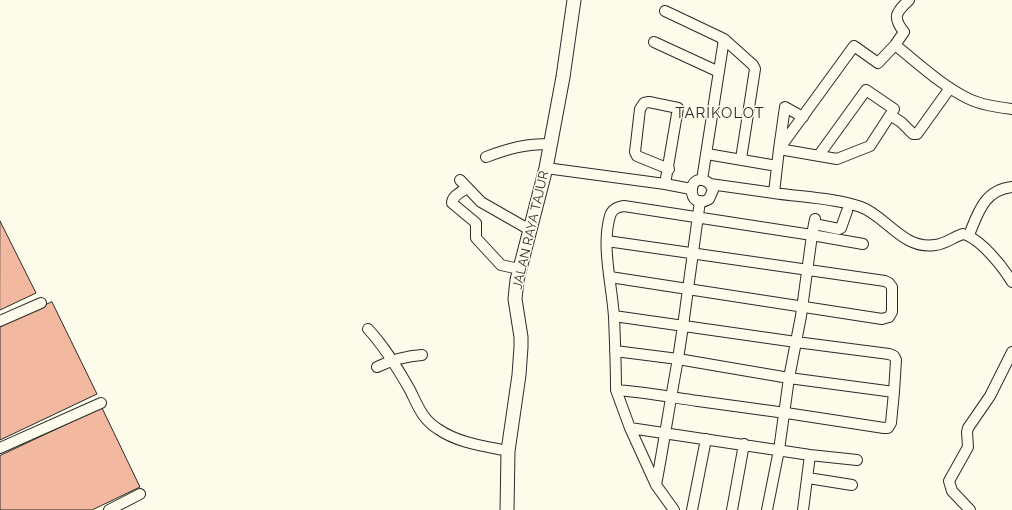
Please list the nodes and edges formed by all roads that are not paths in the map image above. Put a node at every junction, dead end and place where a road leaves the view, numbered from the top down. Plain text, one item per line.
1 (574, 0) edge
2 (909, 0) edge
3 (665, 11) dead end
4 (724, 39) junction
5 (654, 42) dead end
6 (895, 45) junction
7 (719, 72) junction
8 (950, 88) junction
9 (1012, 109) edge
10 (890, 115) junction
11 (803, 117) junction
12 (550, 144) junction
13 (780, 150) junction
14 (707, 154) junction
15 (819, 155) junction
16 (486, 157) dead end
17 (741, 159) junction
18 (777, 166) junction
19 (546, 168) junction
20 (668, 169) junction
21 (706, 182) junction
22 (665, 184) junction
23 (1012, 187) edge
24 (691, 189) junction
25 (774, 193) junction
26 (700, 201) junction
27 (847, 211) dead end
28 (697, 218) junction
29 (530, 230) junction
30 (812, 235) junction
31 (969, 235) junction
32 (607, 241) junction
33 (863, 244) dead end
34 (693, 254) junction
35 (519, 269) junction
36 (806, 271) junction
37 (610, 277) junction
38 (1012, 282) edge
39 (688, 289) junction
40 (41, 303) dead end
41 (801, 306) junction
42 (614, 316) junction
43 (0, 321) edge
44 (684, 326) junction
45 (368, 330) dead end
46 (796, 342) junction
47 (615, 351) junction
48 (1012, 352) edge
49 (422, 355) dead end
50 (678, 359) junction
51 (391, 360) junction
52 (376, 367) dead end
53 (789, 378) junction
54 (616, 390) junction
55 (894, 392) junction
56 (671, 397) junction
57 (101, 403) dead end
58 (784, 412) junction
59 (630, 428) junction
60 (666, 433) junction
61 (706, 439) junction
62 (744, 444) junction
63 (0, 448) edge
64 (779, 450) junction
65 (508, 451) junction
66 (810, 455) junction
67 (858, 460) dead end
68 (808, 478) junction
69 (656, 485) junction
70 (852, 485) dead end
71 (140, 494) dead end
72 (109, 510) edge
73 (506, 510) edge
74 (674, 510) edge
75 (692, 510) edge
76 (732, 510) edge
77 (767, 510) edge
78 (804, 510) edge
79 (970, 510) edge

1 - 12 main road, JALAN RAYA TAJUR
2 - 6 street
3 - 4 street
4 - 7 street
4 - 17 street
5 - 7 street
6 - 8 street
6 - 11 street
7 - 14 street
8 - 9 street
8 - 10 street
10 - 15 street
10 - 15 street
11 - 13 street
11 - 13 street
12 - 16 street
12 - 19 main road, JALAN RAYA TAJUR
13 - 15 street
13 - 18 street
14 - 17 street
14 - 21 street
17 - 18 street
18 - 25 street
19 - 22 street
19 - 29 main road, JALAN RAYA TAJUR
20 - 20 street
20 - 22 street
21 - 24 street
21 - 25 street
21 - 26 street
22 - 24 street
23 - 31 street
24 - 26 street
25 - 31 street
26 - 28 street
27 - 30 street
28 - 30 street
28 - 32 street
28 - 34 street
29 - 35 main road, JALAN RAYA TAJUR
29 - 35 street
30 - 33 street
30 - 36 street
31 - 38 street
32 - 34 street
32 - 37 street
34 - 36 street
34 - 39 street
35 - 65 main road, JALAN RAYA TAJUR
36 - 41 street
36 - 41 street
37 - 39 street
37 - 42 street
39 - 41 street
39 - 44 street
40 - 43 street
41 - 46 street
42 - 44 street
42 - 47 street
44 - 46 street
44 - 50 street
45 - 51 street
46 - 53 street
46 - 55 street
47 - 50 street
47 - 54 street
48 - 79 street
49 - 51 street
50 - 53 street
50 - 56 street
51 - 52 street
51 - 65 street
53 - 55 street
53 - 58 street
54 - 56 street
54 - 59 street
55 - 58 street
56 - 58 street
56 - 60 street
57 - 63 street
58 - 64 street
59 - 60 street
59 - 69 street
60 - 61 street
60 - 69 street
61 - 62 street
61 - 75 street
62 - 64 street
62 - 76 street
64 - 66 street
64 - 77 street
65 - 73 main road, JALAN RAYA TAJUR
66 - 67 street
66 - 68 street
68 - 70 street
68 - 78 street
69 - 74 street
71 - 72 street

